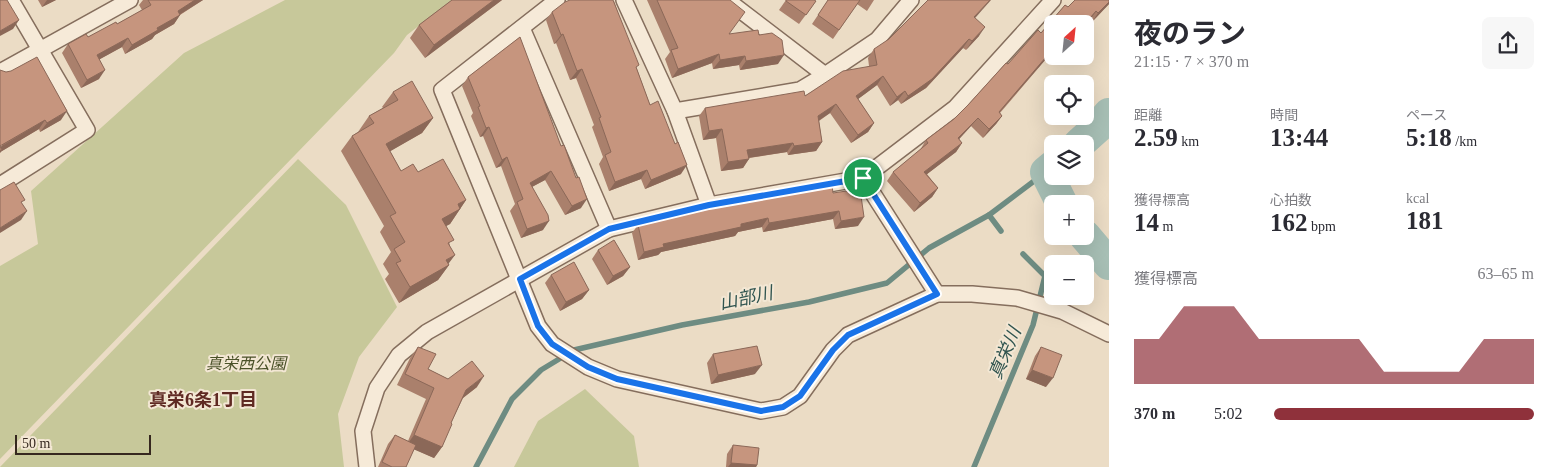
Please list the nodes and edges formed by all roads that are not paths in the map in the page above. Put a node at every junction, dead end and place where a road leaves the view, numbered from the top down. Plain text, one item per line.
1 (11, 0) edge
2 (130, 0) edge
3 (557, 0) edge
4 (624, 0) edge
5 (727, 0) edge
6 (909, 0) edge
7 (1053, 0) edge
8 (522, 28) junction
9 (39, 50) junction
10 (0, 72) edge
11 (825, 75) junction
12 (675, 111) junction
13 (863, 178) junction
14 (0, 185) edge
15 (709, 205) junction
16 (609, 229) junction
17 (520, 279) junction
18 (934, 288) junction
19 (1109, 334) edge
20 (367, 467) edge

1 - 9 street
2 - 9 street
3 - 8 street
4 - 12 street
5 - 11 street
6 - 11 street
7 - 13 street
8 - 16 street
8 - 17 street
9 - 10 street
9 - 14 street
11 - 12 street
12 - 15 street
13 - 15 street
13 - 18 street
15 - 16 street
16 - 17 street
17 - 18 street
17 - 20 street
18 - 19 street

